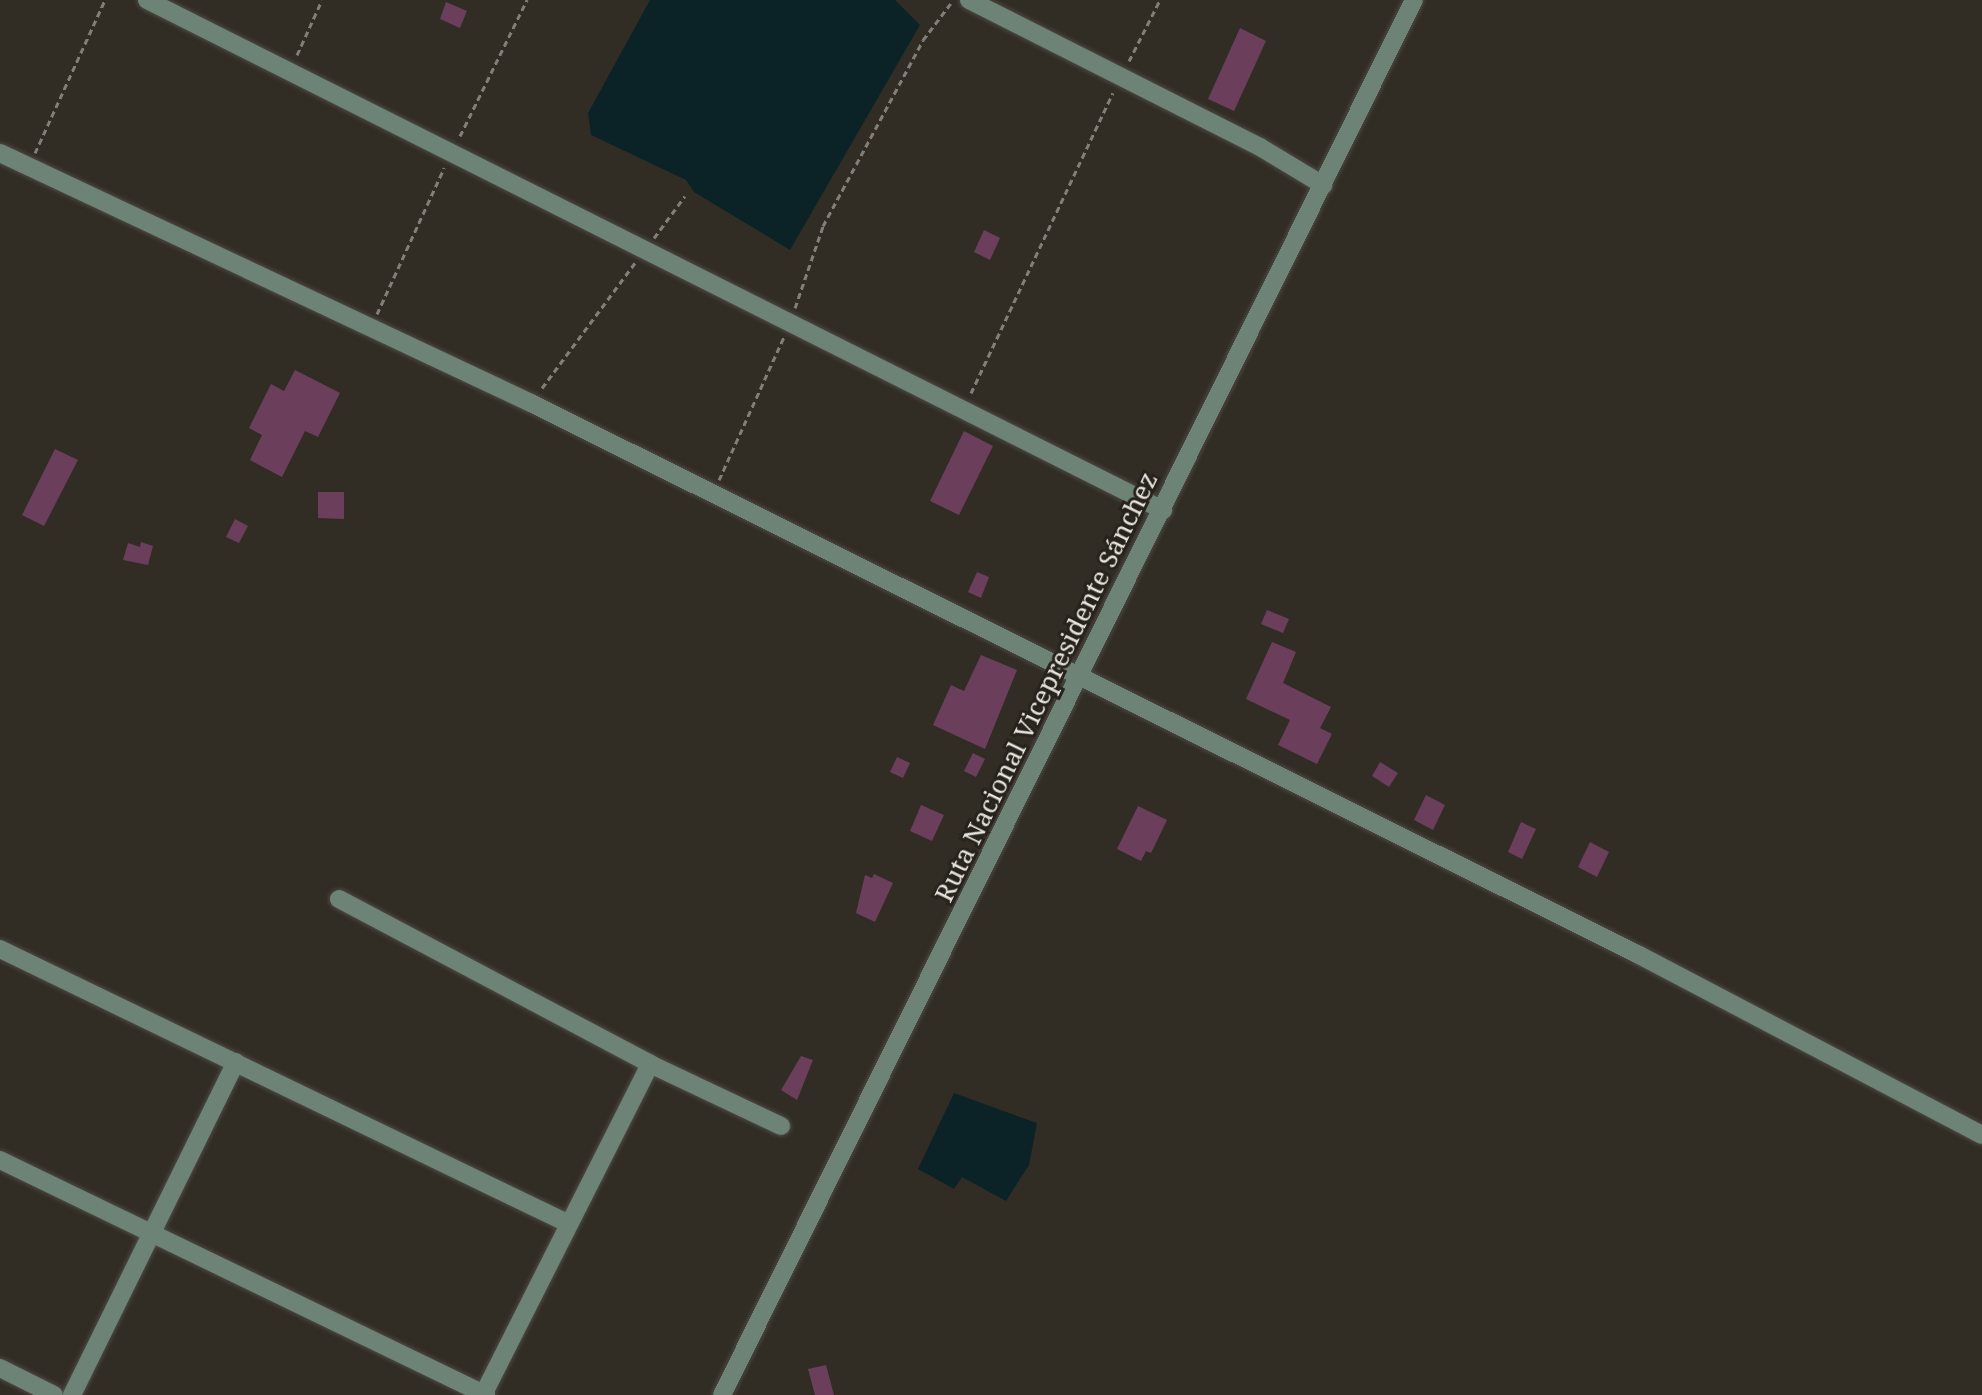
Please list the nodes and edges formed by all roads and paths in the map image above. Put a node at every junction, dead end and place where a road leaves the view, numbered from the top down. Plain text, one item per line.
1 (105, 0) edge
2 (147, 0) edge
3 (322, 0) edge
4 (954, 0) edge
5 (969, 0) edge
6 (1160, 0) edge
7 (1414, 0) edge
8 (290, 71) junction
9 (1121, 76) junction
10 (0, 153) edge
11 (29, 167) junction
12 (1323, 185) junction
13 (685, 196) dead end
14 (646, 249) junction
15 (791, 322) junction
16 (531, 403) junction
17 (963, 409) junction
18 (712, 494) junction
19 (1163, 510) junction
20 (1081, 677) junction
21 (339, 899) dead end
22 (0, 949) edge
23 (236, 1062) junction
24 (650, 1064) junction
25 (781, 1126) dead end
26 (1982, 1135) edge
27 (0, 1160) edge
28 (569, 1224) junction
29 (151, 1234) junction
30 (0, 1368) edge
31 (54, 1395) edge
32 (72, 1395) edge
33 (484, 1395) edge
34 (722, 1395) edge

1 - 11 path
2 - 8 street
3 - 8 path
4 - 15 path
5 - 9 street
6 - 9 path
7 - 12 street, Ruta Nacional Vicepresidente Sánchez
8 - 14 street
9 - 12 street
9 - 17 path
10 - 11 street
11 - 16 street
12 - 19 street, Ruta Nacional Vicepresidente Sánchez
13 - 14 path
14 - 15 street
14 - 16 path
15 - 17 street
15 - 18 path
16 - 18 street
17 - 19 street
18 - 20 street
19 - 20 street, Ruta Nacional Vicepresidente Sánchez
20 - 26 street
20 - 34 street, Ruta Nacional Vicepresidente Sánchez
21 - 24 street
22 - 23 street
23 - 28 street
23 - 29 street
24 - 25 street
24 - 28 street
27 - 29 street
28 - 33 street
29 - 32 street
29 - 33 street
30 - 31 street

